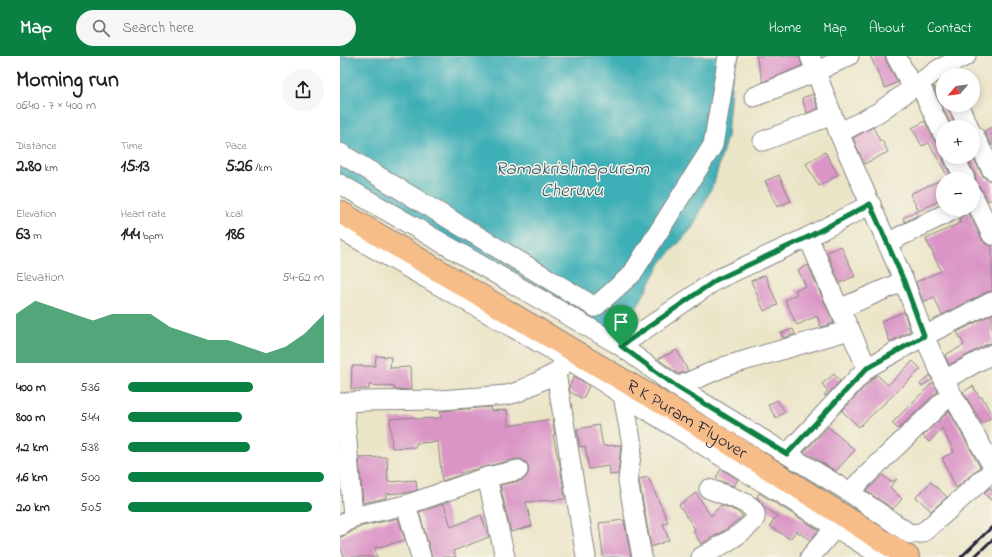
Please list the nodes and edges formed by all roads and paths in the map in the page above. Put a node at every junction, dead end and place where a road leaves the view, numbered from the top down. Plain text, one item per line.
1 (728, 56) edge
2 (849, 56) edge
3 (896, 56) edge
4 (966, 56) edge
5 (812, 64) edge
6 (948, 68) edge
7 (936, 76) edge
8 (916, 86) junction
9 (754, 97) dead end
10 (832, 115) junction
11 (936, 122) edge
12 (839, 133) junction
13 (763, 141) dead end
14 (980, 147) edge
15 (340, 153) edge
16 (992, 170) edge
17 (340, 184) edge
18 (870, 204) junction
19 (340, 212) edge
20 (980, 212) edge
21 (941, 216) edge
22 (340, 229) edge
23 (992, 235) edge
24 (808, 237) junction
25 (887, 243) junction
26 (904, 281) junction
27 (992, 302) edge
28 (595, 307) junction
29 (839, 309) junction
30 (583, 324) junction
31 (850, 330) junction
32 (924, 336) junction
33 (621, 346) junction
34 (992, 354) edge
35 (568, 359) junction
36 (867, 368) junction
37 (556, 373) junction
38 (677, 387) junction
39 (947, 387) junction
40 (623, 395) junction
41 (342, 403) edge
42 (787, 454) junction
43 (992, 465) edge
44 (518, 470) dead end
45 (992, 471) edge
46 (487, 477) junction
47 (709, 488) dead end
48 (849, 492) junction
49 (406, 505) junction
50 (347, 521) edge
51 (836, 526) junction
52 (926, 530) junction
53 (421, 557) edge
54 (505, 557) edge
55 (586, 557) edge
56 (642, 557) edge
57 (701, 557) edge
58 (810, 557) edge
59 (883, 557) edge
60 (908, 557) edge

1 - 28 street
2 - 5 street
3 - 8 street
4 - 6 street
5 - 9 street
5 - 10 street
7 - 8 street
8 - 11 street
8 - 12 street
10 - 12 street
10 - 13 street
12 - 18 street
14 - 16 street
15 - 28 street
17 - 30 street
18 - 24 street
18 - 25 street
19 - 60 main road, R K Puram Flyover
20 - 23 street
21 - 25 street
22 - 35 street
24 - 29 street
24 - 33 street
25 - 26 street
26 - 29 street
26 - 32 street
27 - 32 street
28 - 30 street
29 - 31 street
30 - 33 street
31 - 36 street
31 - 38 street
32 - 36 street
32 - 39 street
33 - 38 street
34 - 39 street
35 - 37 street
35 - 40 street
36 - 42 street
37 - 41 street
37 - 55 street
38 - 42 street
39 - 43 street
39 - 48 street
40 - 51 street
40 - 56 street
41 - 50 street
42 - 48 street
44 - 46 street
45 - 52 street
46 - 49 street
46 - 54 street
47 - 57 street
48 - 52 street
49 - 50 street
49 - 53 street
51 - 58 street
51 - 59 street
52 - 60 street

